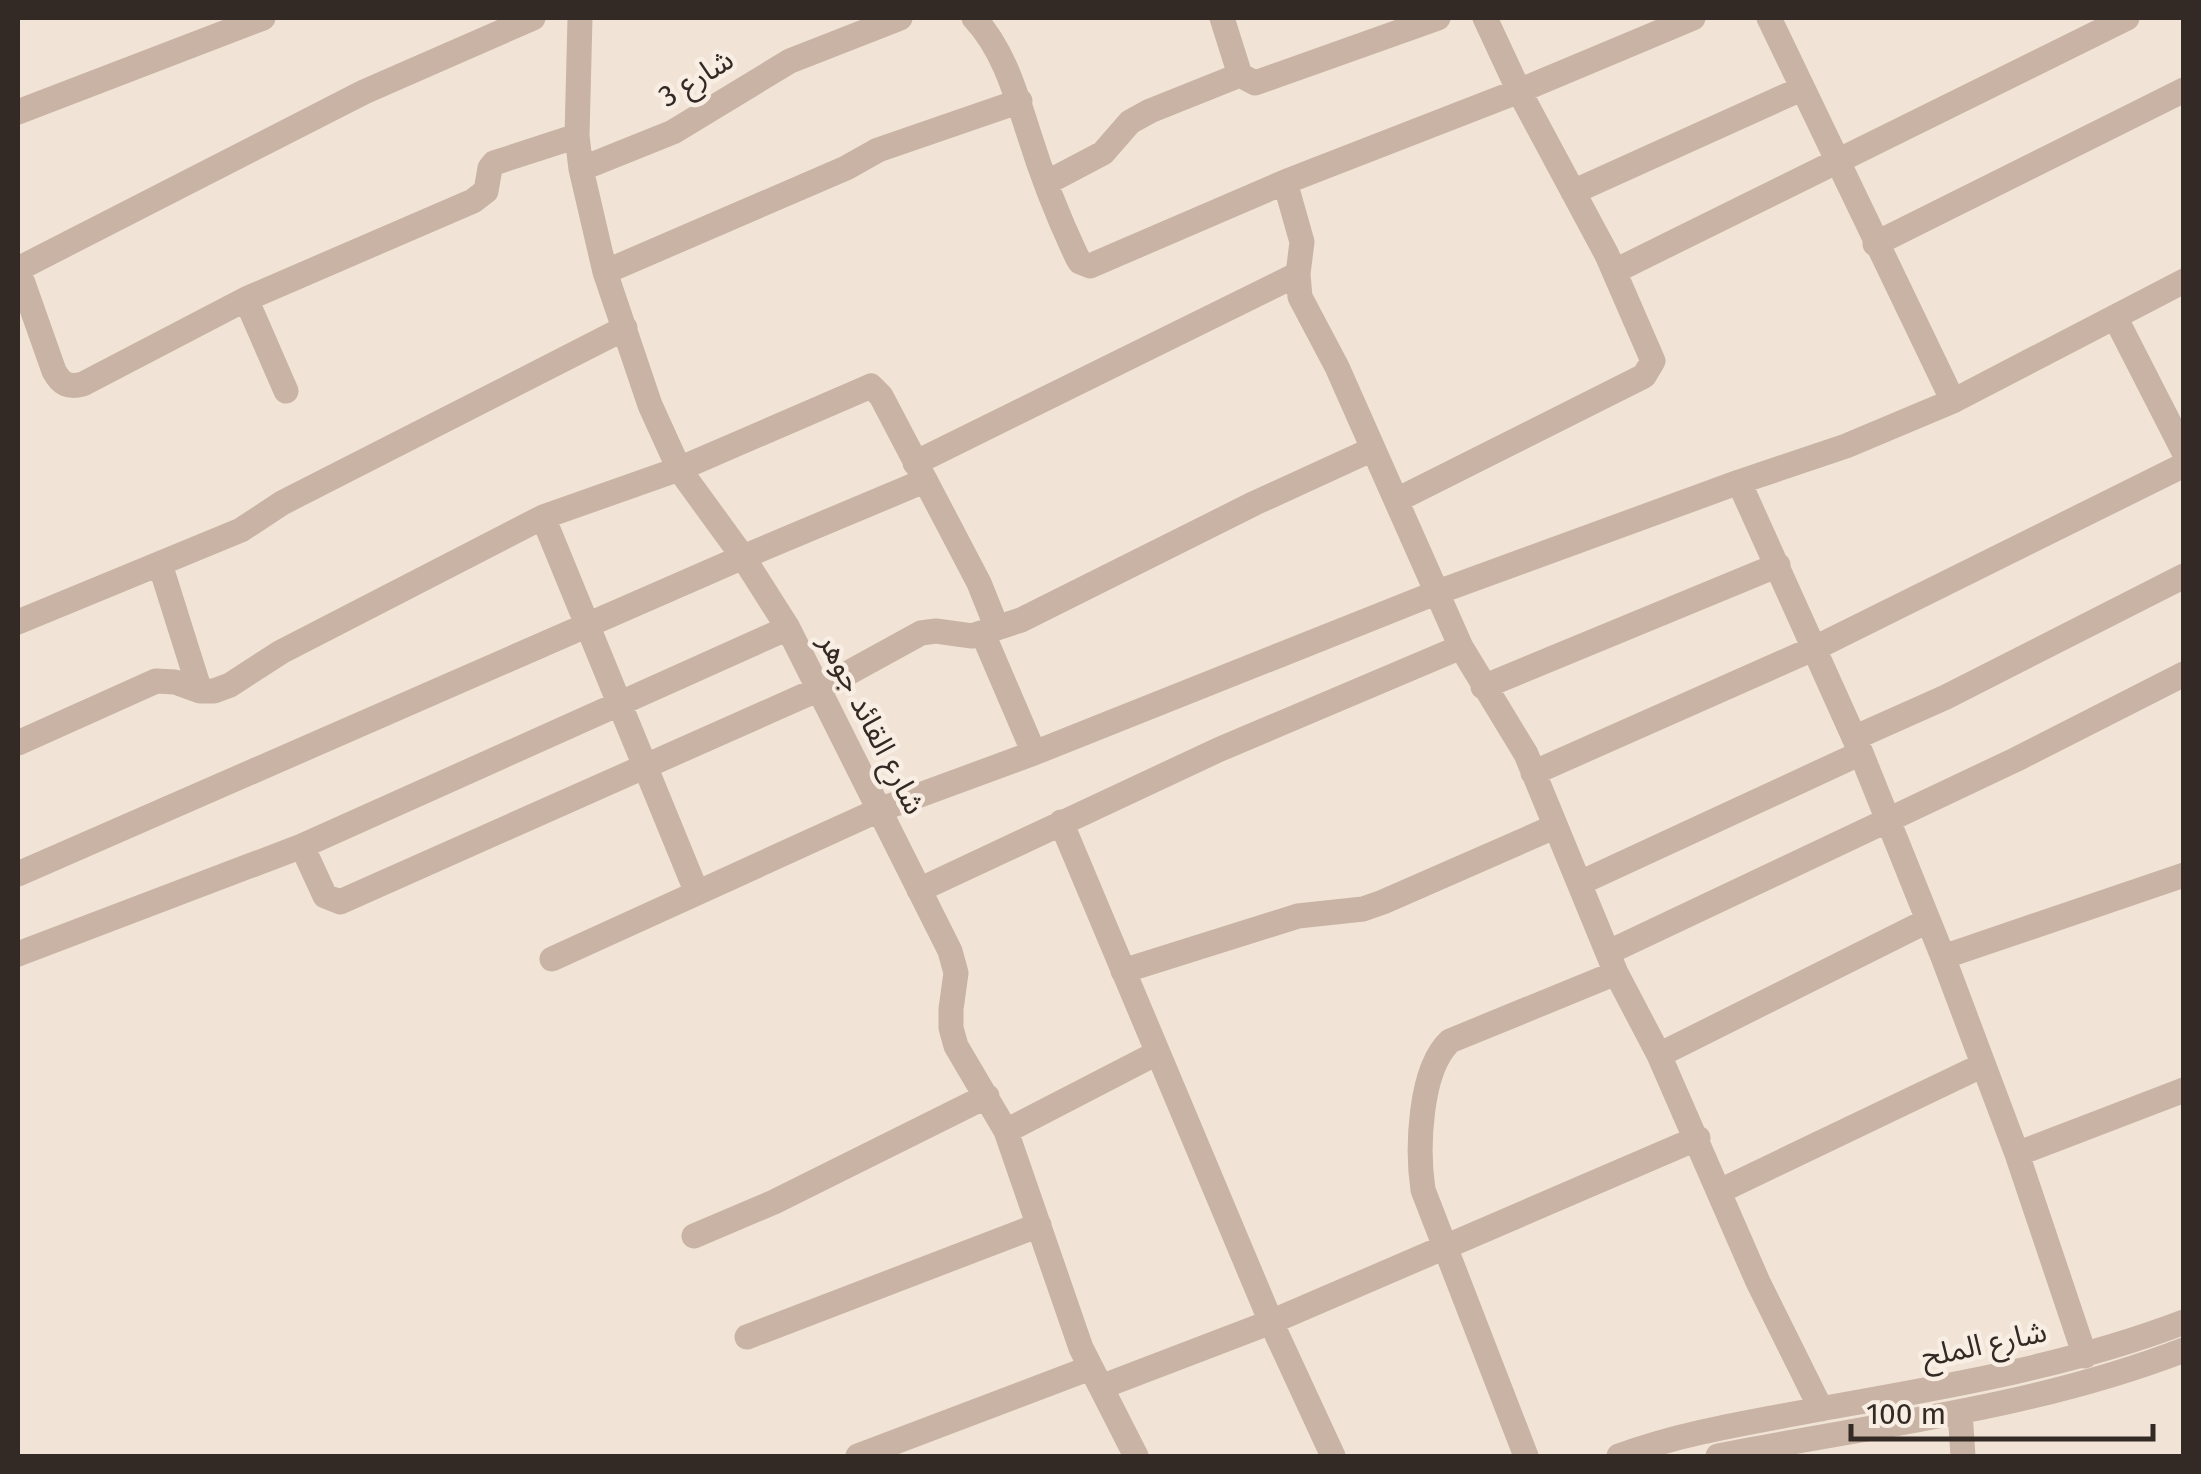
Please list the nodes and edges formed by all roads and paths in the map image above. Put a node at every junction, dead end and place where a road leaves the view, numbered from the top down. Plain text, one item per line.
1 (264, 18) edge
2 (533, 18) edge
3 (580, 18) edge
4 (900, 18) edge
5 (974, 18) edge
6 (1222, 18) edge
7 (1438, 18) edge
8 (1485, 18) edge
9 (1692, 18) edge
10 (1768, 18) edge
11 (2127, 18) edge
12 (209, 28) edge
13 (1240, 75) junction
14 (1800, 89) junction
15 (2184, 90) edge
16 (1519, 91) junction
17 (1020, 101) junction
18 (18, 112) edge
19 (577, 136) junction
20 (1836, 162) junction
21 (581, 169) junction
22 (1048, 182) junction
23 (1285, 182) junction
24 (1573, 192) junction
25 (1874, 244) junction
26 (18, 269) edge
27 (1615, 271) junction
28 (606, 272) junction
29 (1298, 274) junction
30 (2184, 282) edge
31 (246, 299) junction
32 (2115, 317) junction
33 (625, 328) junction
34 (286, 391) dead end
35 (1953, 401) junction
36 (1373, 449) junction
37 (2184, 452) edge
38 (2184, 465) edge
39 (679, 469) junction
40 (919, 472) junction
41 (1739, 482) junction
42 (1397, 500) junction
43 (543, 517) junction
44 (743, 556) junction
45 (160, 564) junction
46 (1778, 566) junction
47 (2184, 576) edge
48 (1438, 592) junction
49 (18, 622) edge
50 (589, 625) junction
51 (788, 628) junction
52 (990, 631) junction
53 (1461, 647) junction
54 (1814, 648) junction
55 (2184, 674) edge
56 (1483, 687) junction
57 (820, 689) junction
58 (200, 691) junction
59 (621, 702) junction
60 (18, 743) edge
61 (1858, 746) junction
62 (1034, 753) junction
63 (646, 766) junction
64 (1533, 773) junction
65 (879, 810) junction
66 (1888, 821) junction
67 (1061, 822) junction
68 (1554, 827) junction
69 (302, 846) junction
70 (18, 874) edge
71 (2184, 875) edge
72 (1580, 883) junction
73 (919, 890) junction
74 (697, 892) junction
75 (1926, 921) junction
76 (18, 954) edge
77 (1943, 957) junction
78 (552, 959) dead end
79 (1613, 962) junction
80 (1122, 971) junction
81 (1157, 1053) junction
82 (1660, 1055) junction
83 (1983, 1065) junction
84 (2184, 1090) edge
85 (987, 1096) junction
86 (1006, 1131) junction
87 (1698, 1138) junction
88 (2016, 1154) junction
89 (1720, 1190) junction
90 (1039, 1225) junction
91 (694, 1236) dead end
92 (1444, 1247) junction
93 (1271, 1322) junction
94 (2184, 1322) edge
95 (747, 1337) dead end
96 (2184, 1350) edge
97 (2085, 1356) junction
98 (1095, 1378) junction
99 (1821, 1409) junction
100 (1960, 1412) junction
101 (858, 1456) edge
102 (1136, 1456) edge
103 (1333, 1456) edge
104 (1526, 1456) edge
105 (1619, 1456) edge
106 (1718, 1456) edge
107 (1962, 1456) edge

1 - 12 street
2 - 26 street
3 - 19 street, شارع القائد جوهر
4 - 21 street, شارع 3
5 - 17 street
6 - 13 street
7 - 13 street
8 - 16 street
9 - 16 street
10 - 14 street
11 - 20 street
12 - 18 street
13 - 22 street
14 - 20 street
14 - 24 street
15 - 25 street
16 - 23 street
16 - 24 street
17 - 22 street
17 - 28 street
19 - 21 street, شارع القائد جوهر
19 - 31 street
20 - 25 street
20 - 27 street
21 - 28 street, شارع القائد جوهر
22 - 23 street
23 - 29 street
24 - 27 street
25 - 35 street
26 - 31 street
27 - 42 street
28 - 33 street, شارع القائد جوهر
29 - 36 street
29 - 40 street
30 - 32 street
31 - 34 street
32 - 35 street
32 - 37 street
33 - 39 street, شارع القائد جوهر
33 - 45 street
35 - 41 street
36 - 42 street
36 - 52 street
38 - 54 street
39 - 40 street
39 - 43 street
39 - 44 street, شارع القائد جوهر
40 - 44 street
40 - 52 street
41 - 46 street
41 - 48 street
42 - 48 street
43 - 50 street
43 - 58 street
44 - 50 street
44 - 51 street, شارع القائد جوهر
45 - 49 street
45 - 58 street
46 - 54 street
46 - 56 street
47 - 61 street
48 - 53 street
48 - 62 street
50 - 59 street
50 - 70 street
51 - 57 street, شارع القائد جوهر
51 - 59 street
52 - 57 street
52 - 62 street
53 - 56 street
53 - 67 street
54 - 61 street
54 - 64 street
55 - 66 street
56 - 64 street
57 - 63 street
57 - 65 street, شارع القائد جوهر
58 - 60 street
59 - 63 street
59 - 69 street
61 - 66 street
61 - 72 street
62 - 65 street
63 - 69 street
63 - 74 street
64 - 68 street
65 - 73 street, شارع القائد جوهر
65 - 74 street
66 - 75 street
66 - 79 street
67 - 73 street
67 - 80 street
68 - 72 street
68 - 80 street
69 - 76 street
71 - 77 street
72 - 79 street
73 - 85 street, شارع القائد جوهر
74 - 78 street
75 - 77 street
75 - 82 street
77 - 83 street
79 - 82 street
79 - 92 street
80 - 81 street
81 - 86 street
81 - 93 street
82 - 87 street
83 - 88 street
83 - 89 street
84 - 88 street
85 - 86 street, شارع القائد جوهر
85 - 91 street
86 - 90 street, شارع القائد جوهر
87 - 89 street
87 - 92 street
88 - 97 street
89 - 99 street
90 - 95 street
90 - 98 street, شارع القائد جوهر
92 - 93 street
92 - 104 street
93 - 98 street
93 - 103 street
94 - 97 street, شارع الملح
96 - 100 street, شارع الملح
97 - 99 street, شارع الملح
98 - 101 street
98 - 102 street, شارع القائد جوهر
99 - 105 street, شارع الملح
100 - 106 street, شارع الملح
100 - 107 street

